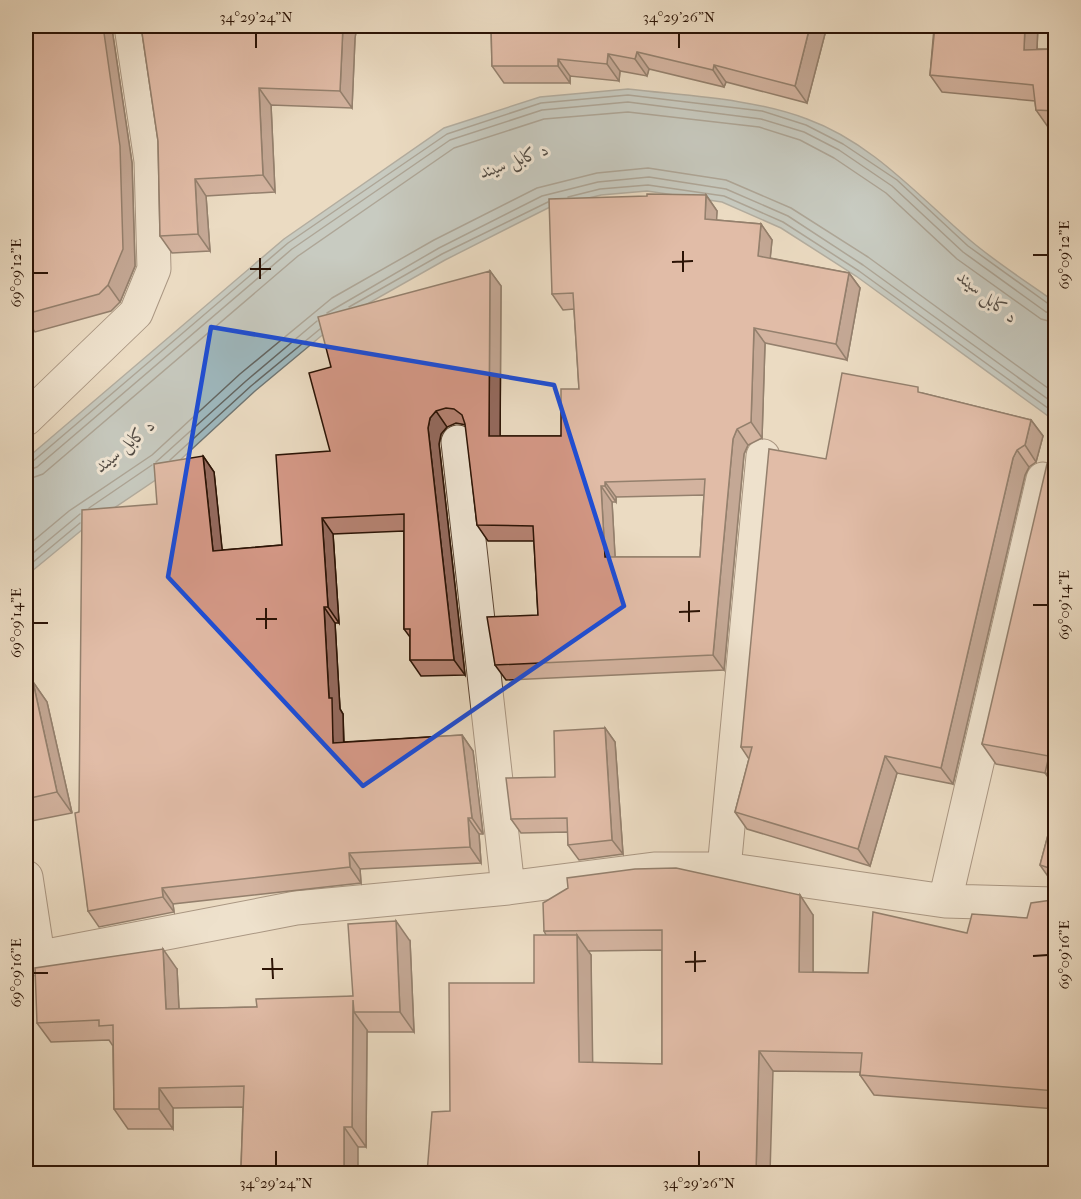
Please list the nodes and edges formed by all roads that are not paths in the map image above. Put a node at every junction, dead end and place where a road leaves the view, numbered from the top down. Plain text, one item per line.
1 (131, 26) edge
2 (26, 419) edge
3 (458, 442) dead end
4 (763, 456) dead end
5 (1043, 479) edge
6 (724, 869) junction
7 (26, 877) edge
8 (508, 888) junction
9 (945, 901) junction
10 (1056, 904) edge
11 (32, 958) edge

1 - 2 street
3 - 8 street
4 - 6 street
5 - 9 street
6 - 8 street
6 - 9 street
7 - 11 street
8 - 11 street
9 - 10 street

